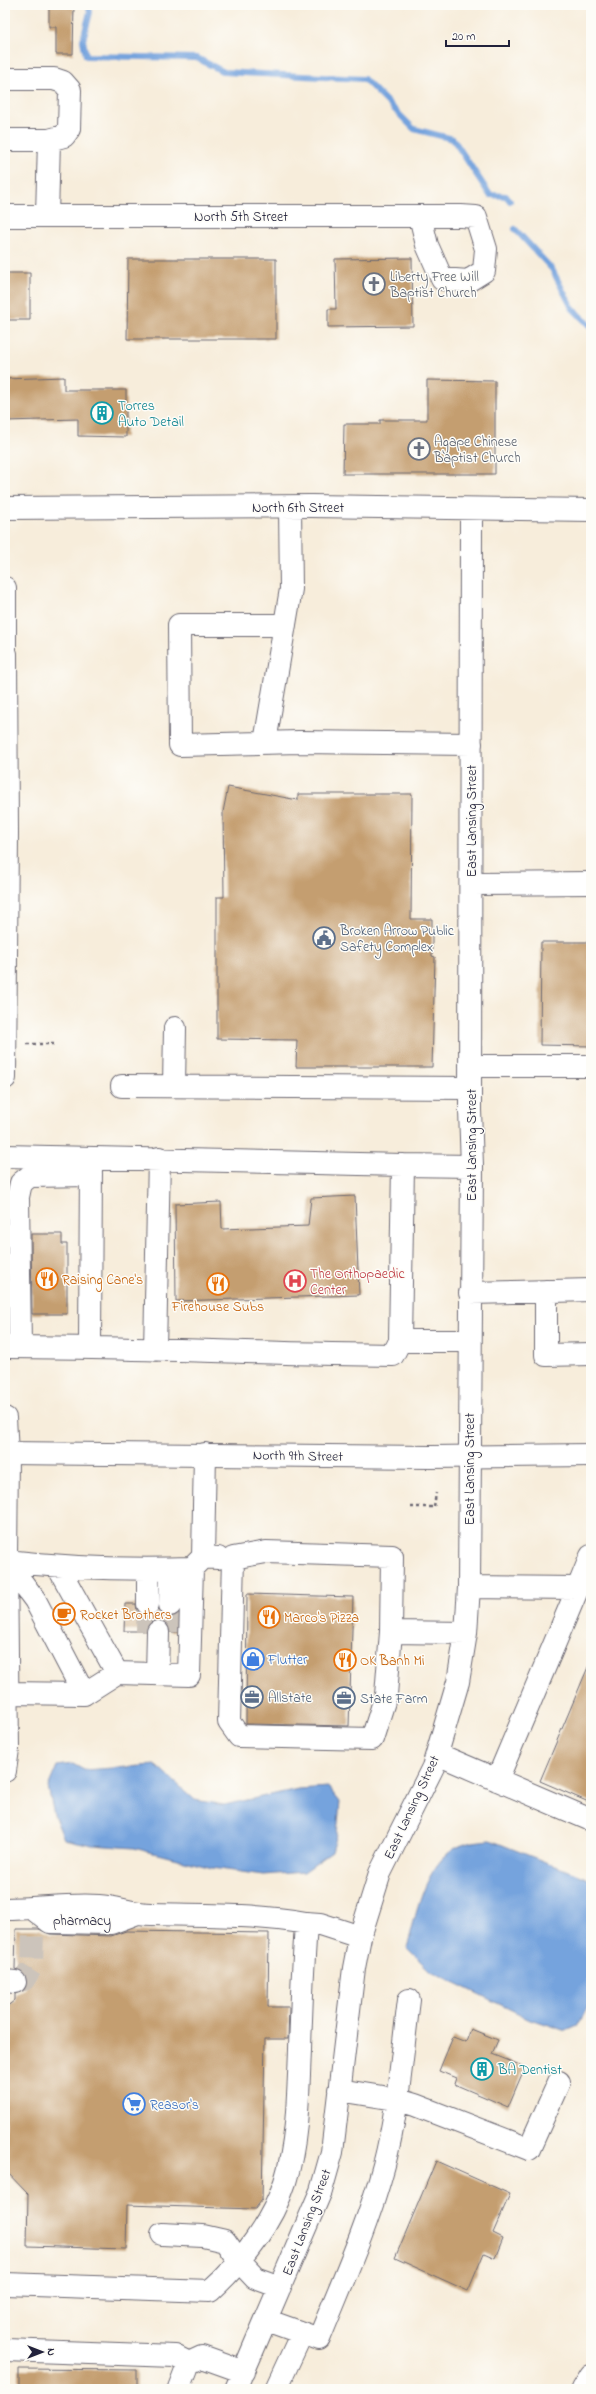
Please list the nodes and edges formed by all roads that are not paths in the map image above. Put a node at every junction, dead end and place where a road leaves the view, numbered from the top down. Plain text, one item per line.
1 (5, 79) edge
2 (5, 140) edge
3 (49, 140) junction
4 (5, 216) edge
5 (47, 216) junction
6 (420, 216) junction
7 (290, 507) junction
8 (5, 508) edge
9 (471, 509) junction
10 (591, 510) edge
11 (5, 588) edge
12 (285, 625) junction
13 (5, 656) edge
14 (266, 742) junction
15 (471, 744) junction
16 (6, 801) edge
17 (6, 833) edge
18 (591, 883) edge
19 (471, 884) junction
20 (6, 901) edge
21 (175, 1028) dead end
22 (470, 1066) junction
23 (591, 1066) edge
24 (5, 1078) edge
25 (122, 1086) dead end
26 (174, 1086) junction
27 (470, 1088) junction
28 (5, 1156) edge
29 (159, 1158) junction
30 (403, 1165) junction
31 (91, 1166) junction
32 (472, 1166) junction
33 (591, 1290) edge
34 (546, 1291) junction
35 (470, 1293) junction
36 (469, 1340) junction
37 (400, 1341) junction
38 (90, 1346) junction
39 (12, 1347) edge
40 (156, 1350) junction
41 (591, 1354) edge
42 (5, 1418) edge
43 (6, 1453) edge
44 (205, 1454) junction
45 (591, 1455) edge
46 (468, 1456) junction
47 (5, 1550) edge
48 (591, 1556) edge
49 (233, 1558) junction
50 (175, 1566) junction
51 (58, 1567) junction
52 (469, 1587) junction
53 (578, 1588) junction
54 (159, 1605) tunnel mouth
55 (158, 1632) tunnel mouth
56 (391, 1632) junction
57 (466, 1633) junction
58 (117, 1673) junction
59 (166, 1674) junction
60 (7, 1693) junction
61 (84, 1694) junction
62 (437, 1754) junction
63 (5, 1771) edge
64 (497, 1780) junction
65 (591, 1820) edge
66 (5, 1909) edge
67 (306, 1923) junction
68 (360, 1937) junction
69 (409, 2000) dead end
70 (559, 2082) dead end
71 (339, 2090) junction
72 (395, 2099) junction
73 (162, 2234) dead end
74 (240, 2261) junction
75 (5, 2284) edge
76 (280, 2287) junction
77 (266, 2320) junction
78 (302, 2333) junction
79 (5, 2350) edge
80 (189, 2363) junction
81 (591, 2376) edge
82 (240, 2380) edge
83 (179, 2389) edge
84 (276, 2389) edge
85 (583, 2389) edge

1 - 3 main road
2 - 3 main road
3 - 5 main road
4 - 5 main road, North 5th Street
5 - 6 main road, North 5th Street
6 - 6 main road, North 5th Street
7 - 8 main road, North 6th Street
7 - 9 main road, North 6th Street
7 - 12 main road
9 - 10 main road, North 6th Street
9 - 15 main road, East Lansing Street
11 - 13 main road
12 - 14 main road
12 - 14 main road
13 - 16 main road
14 - 15 main road
15 - 19 main road, East Lansing Street
16 - 17 main road
17 - 20 main road
18 - 19 main road
19 - 22 main road, East Lansing Street
20 - 24 main road
21 - 26 main road
22 - 23 main road
22 - 27 main road, East Lansing Street
25 - 26 main road
26 - 27 main road
27 - 32 main road, East Lansing Street
28 - 31 main road
29 - 30 main road
29 - 31 main road
29 - 40 main road
30 - 32 main road
30 - 37 main road
31 - 38 main road
31 - 39 main road
32 - 35 main road, East Lansing Street
33 - 34 main road
34 - 35 main road
34 - 41 main road
35 - 36 main road, East Lansing Street
36 - 37 main road
36 - 46 main road, East Lansing Street
37 - 40 main road
38 - 39 main road
38 - 40 main road
42 - 43 main road
43 - 44 main road, North 9th Street
43 - 47 main road
44 - 46 main road, North 9th Street
44 - 50 main road
45 - 46 main road, North 9th Street
46 - 52 main road, East Lansing Street
47 - 51 main road
47 - 60 main road
47 - 61 main road
48 - 53 main road
49 - 50 main road
49 - 56 main road
49 - 56 main road
50 - 51 main road
50 - 54 main road
50 - 59 main road
51 - 58 main road
52 - 53 main road
52 - 57 main road, East Lansing Street
53 - 64 main road
55 - 59 main road
56 - 57 main road
57 - 62 main road, East Lansing Street
58 - 59 main road
58 - 61 main road
60 - 61 main road
60 - 63 main road
62 - 64 main road
62 - 68 main road, East Lansing Street
64 - 65 main road
66 - 67 main road
67 - 68 main road
67 - 74 main road
68 - 71 main road, East Lansing Street
69 - 72 main road
70 - 72 main road
71 - 72 main road
71 - 76 main road, East Lansing Street
72 - 78 main road
73 - 74 main road
74 - 75 main road
74 - 76 main road
76 - 77 main road, East Lansing Street
77 - 78 main road
77 - 82 main road, East Lansing Street
78 - 84 main road
79 - 80 main road
80 - 82 main road
80 - 83 main road
81 - 85 main road

